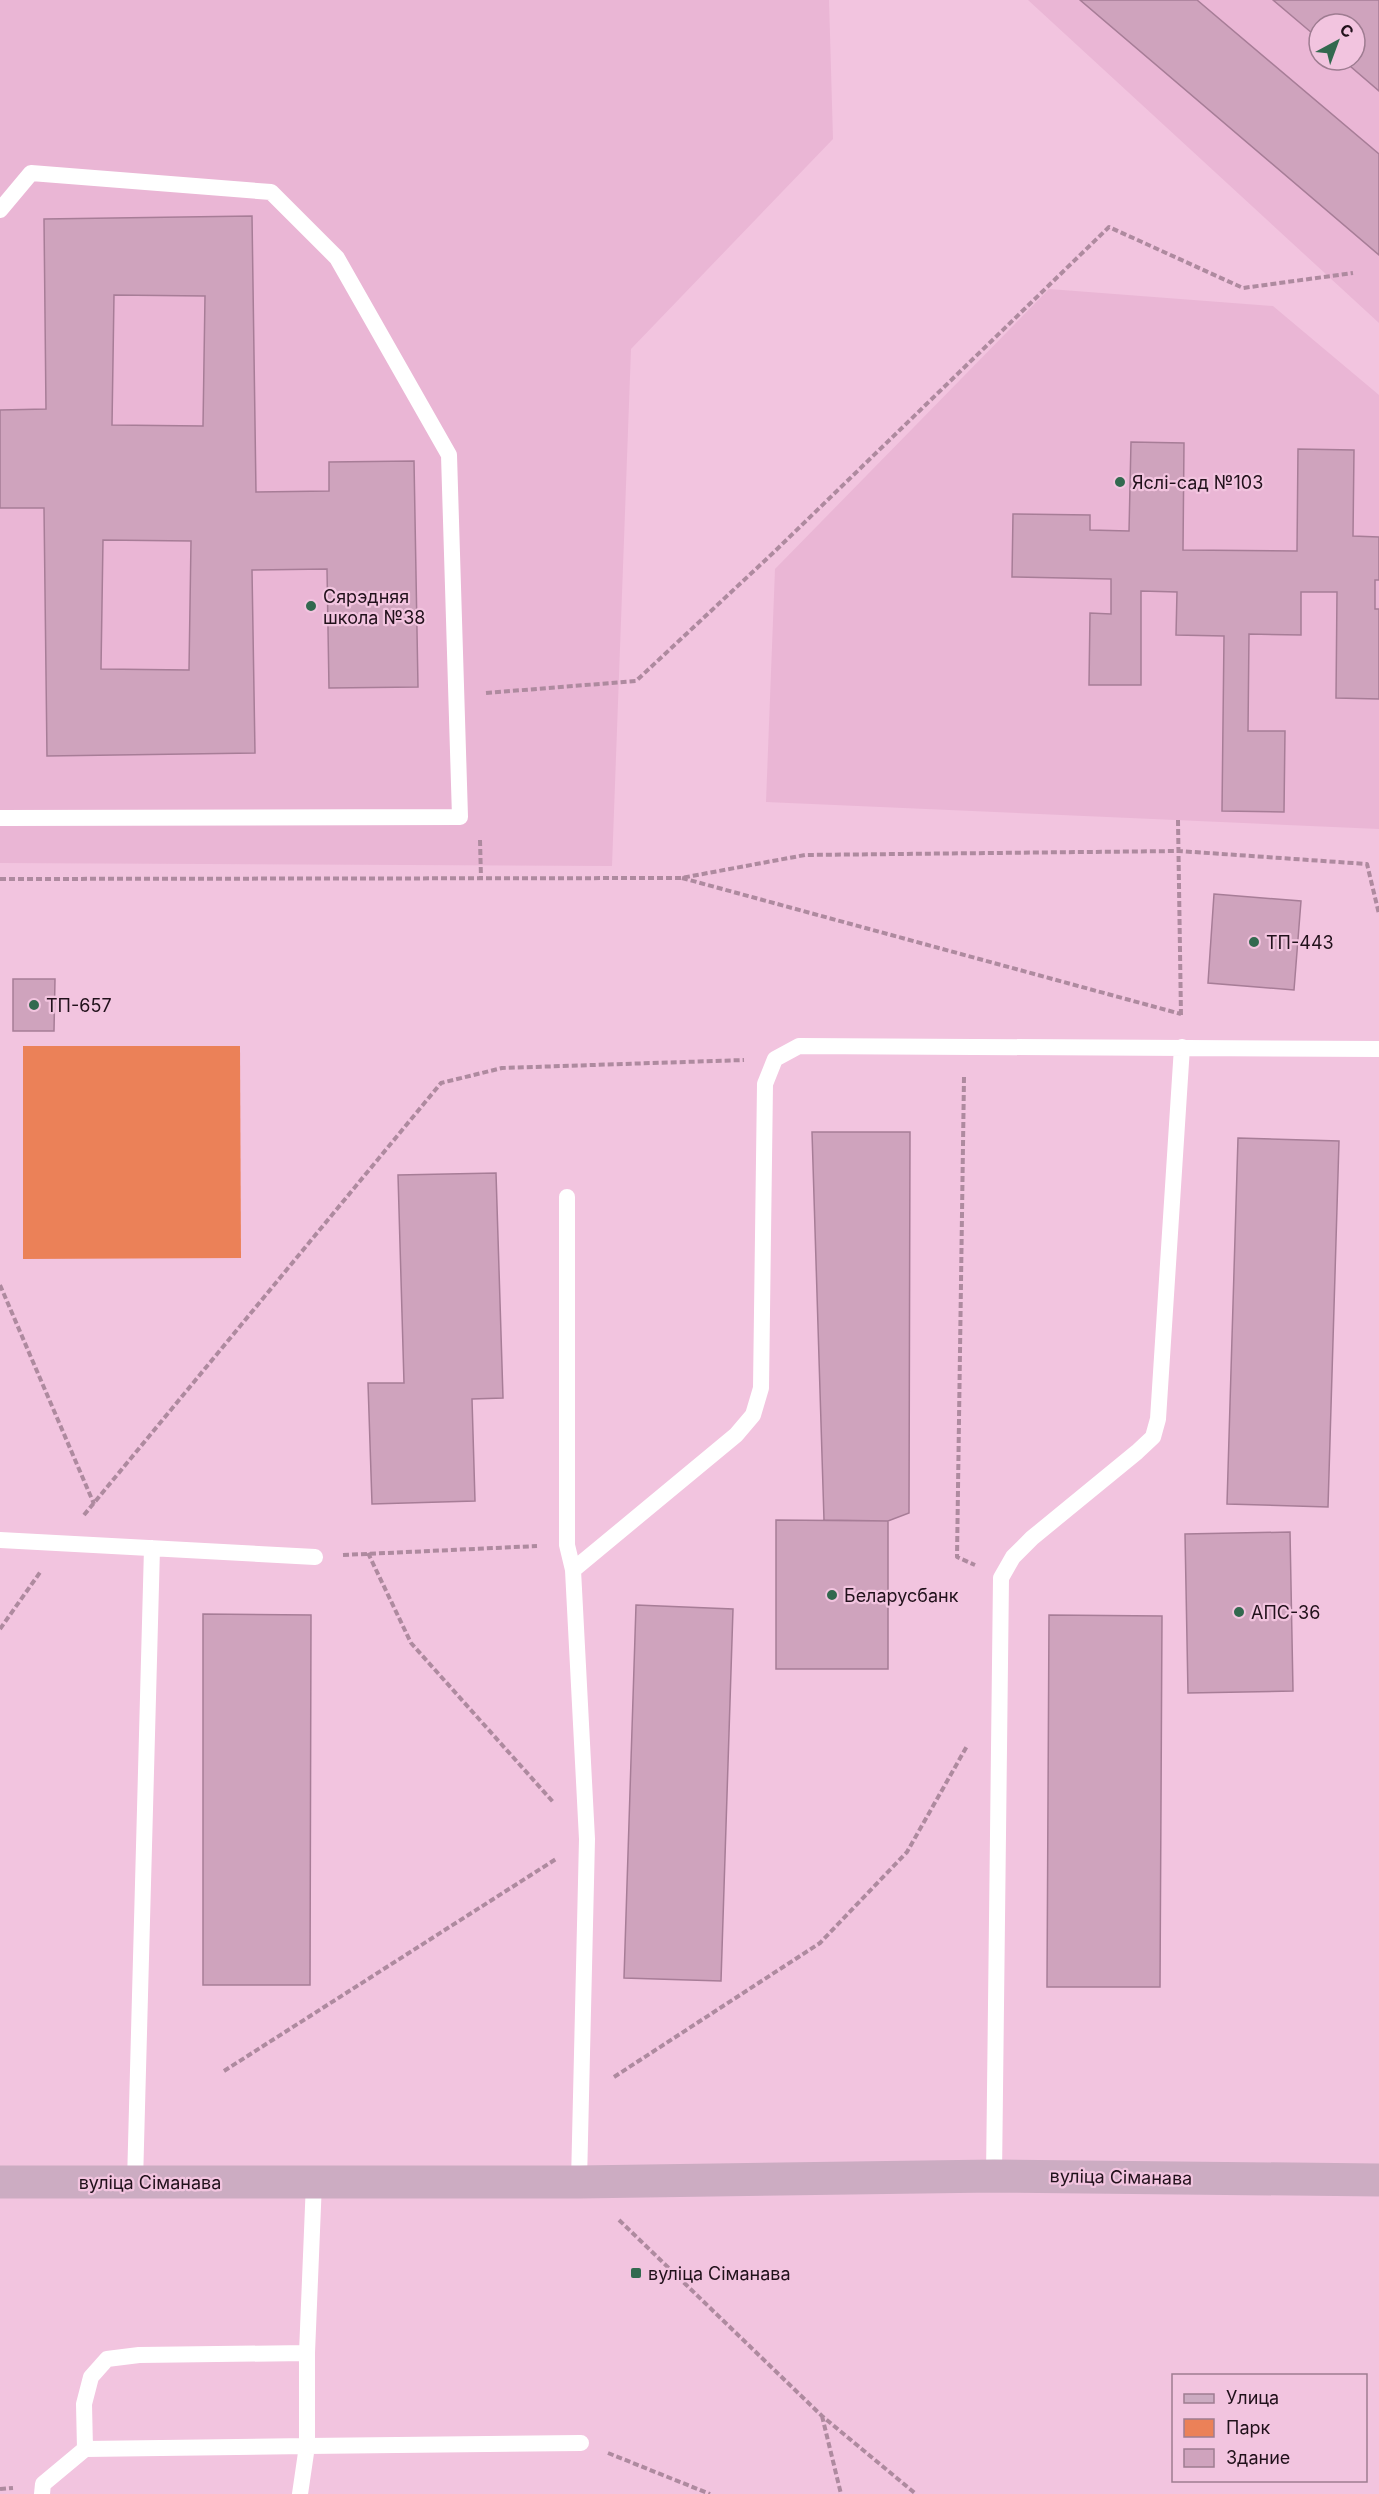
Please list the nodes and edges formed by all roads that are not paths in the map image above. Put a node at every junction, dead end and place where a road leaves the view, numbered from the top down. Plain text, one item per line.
1 (0, 210) edge
2 (0, 818) edge
3 (1182, 1047) junction
4 (1379, 1049) edge
5 (567, 1197) dead end
6 (0, 1540) edge
7 (152, 1548) junction
8 (315, 1557) dead end
9 (573, 1570) junction
10 (994, 2176) junction
11 (1379, 2180) edge
12 (0, 2182) edge
13 (135, 2182) junction
14 (314, 2182) junction
15 (579, 2182) junction
16 (307, 2353) junction
17 (581, 2443) road end
18 (307, 2446) junction
19 (85, 2449) junction
20 (42, 2494) edge
21 (300, 2494) edge

1 - 2 lane
3 - 4 lane
3 - 9 lane
3 - 10 lane
5 - 9 lane
6 - 7 lane
7 - 8 lane
7 - 13 lane
9 - 15 lane
10 - 11 main road, вуліца Сіманава
10 - 15 main road, вуліца Сіманава
12 - 13 main road, вуліца Сіманава
13 - 14 main road, вуліца Сіманава
14 - 15 main road, вуліца Сіманава
14 - 16 lane
16 - 18 lane
16 - 19 lane
17 - 18 lane
18 - 19 lane
18 - 21 lane
19 - 20 lane

